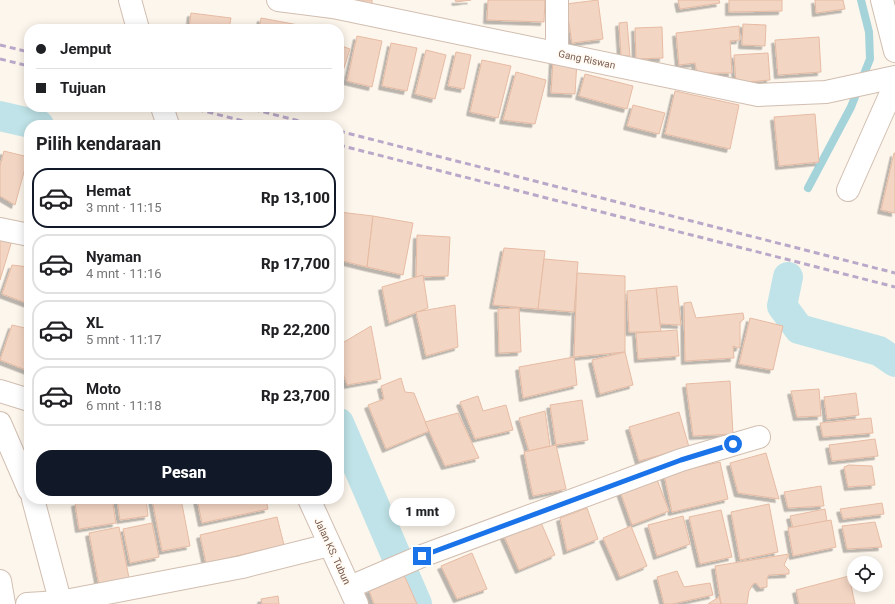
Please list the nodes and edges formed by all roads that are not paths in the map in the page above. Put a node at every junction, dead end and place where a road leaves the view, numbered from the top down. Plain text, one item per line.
1 (130, 0) edge
2 (278, 0) edge
3 (557, 0) edge
4 (882, 0) edge
5 (137, 24) edge
6 (895, 51) edge
7 (556, 52) junction
8 (892, 81) edge
9 (848, 190) dead end
10 (0, 229) edge
11 (24, 234) edge
12 (0, 391) edge
13 (24, 398) edge
14 (0, 423) edge
15 (759, 437) dead end
16 (24, 478) edge
17 (34, 504) edge
18 (311, 504) edge
19 (329, 545) junction
20 (0, 581) edge
21 (353, 595) edge
22 (49, 603) edge
23 (4, 604) edge

1 - 5 street
2 - 7 street, Gang Riswan
3 - 7 street
4 - 6 street
7 - 8 street, Gang Riswan
8 - 9 street
10 - 11 street
12 - 13 street
14 - 16 street
15 - 21 street
17 - 22 street
18 - 19 street, Jalan KS. Tubun
19 - 21 street, Jalan KS. Tubun
19 - 22 street
20 - 23 street

